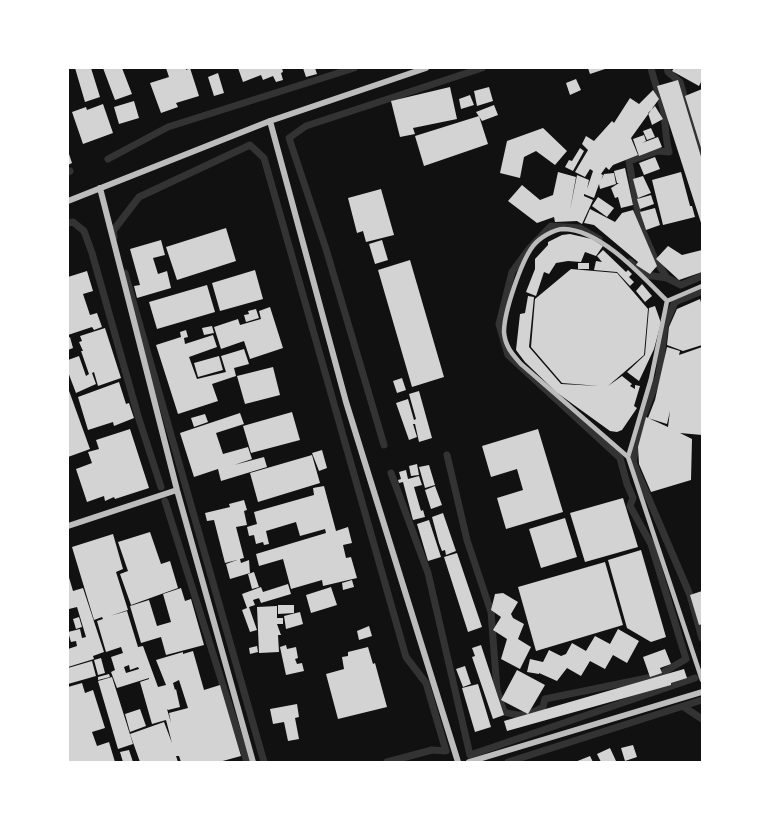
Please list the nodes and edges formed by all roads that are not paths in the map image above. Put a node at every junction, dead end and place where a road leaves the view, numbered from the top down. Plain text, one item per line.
1 (426, 68) edge
2 (270, 121) junction
3 (100, 189) junction
4 (68, 201) edge
5 (702, 285) edge
6 (667, 301) junction
7 (628, 457) junction
8 (177, 490) junction
9 (68, 526) edge
10 (702, 680) edge
11 (702, 692) edge
12 (253, 762) edge
13 (458, 762) edge
14 (469, 762) edge

1 - 2 street
2 - 3 street
2 - 13 street
3 - 4 street
3 - 8 street
5 - 6 lane
6 - 7 lane
6 - 7 lane
7 - 10 lane
8 - 9 street
8 - 12 street
11 - 14 street

